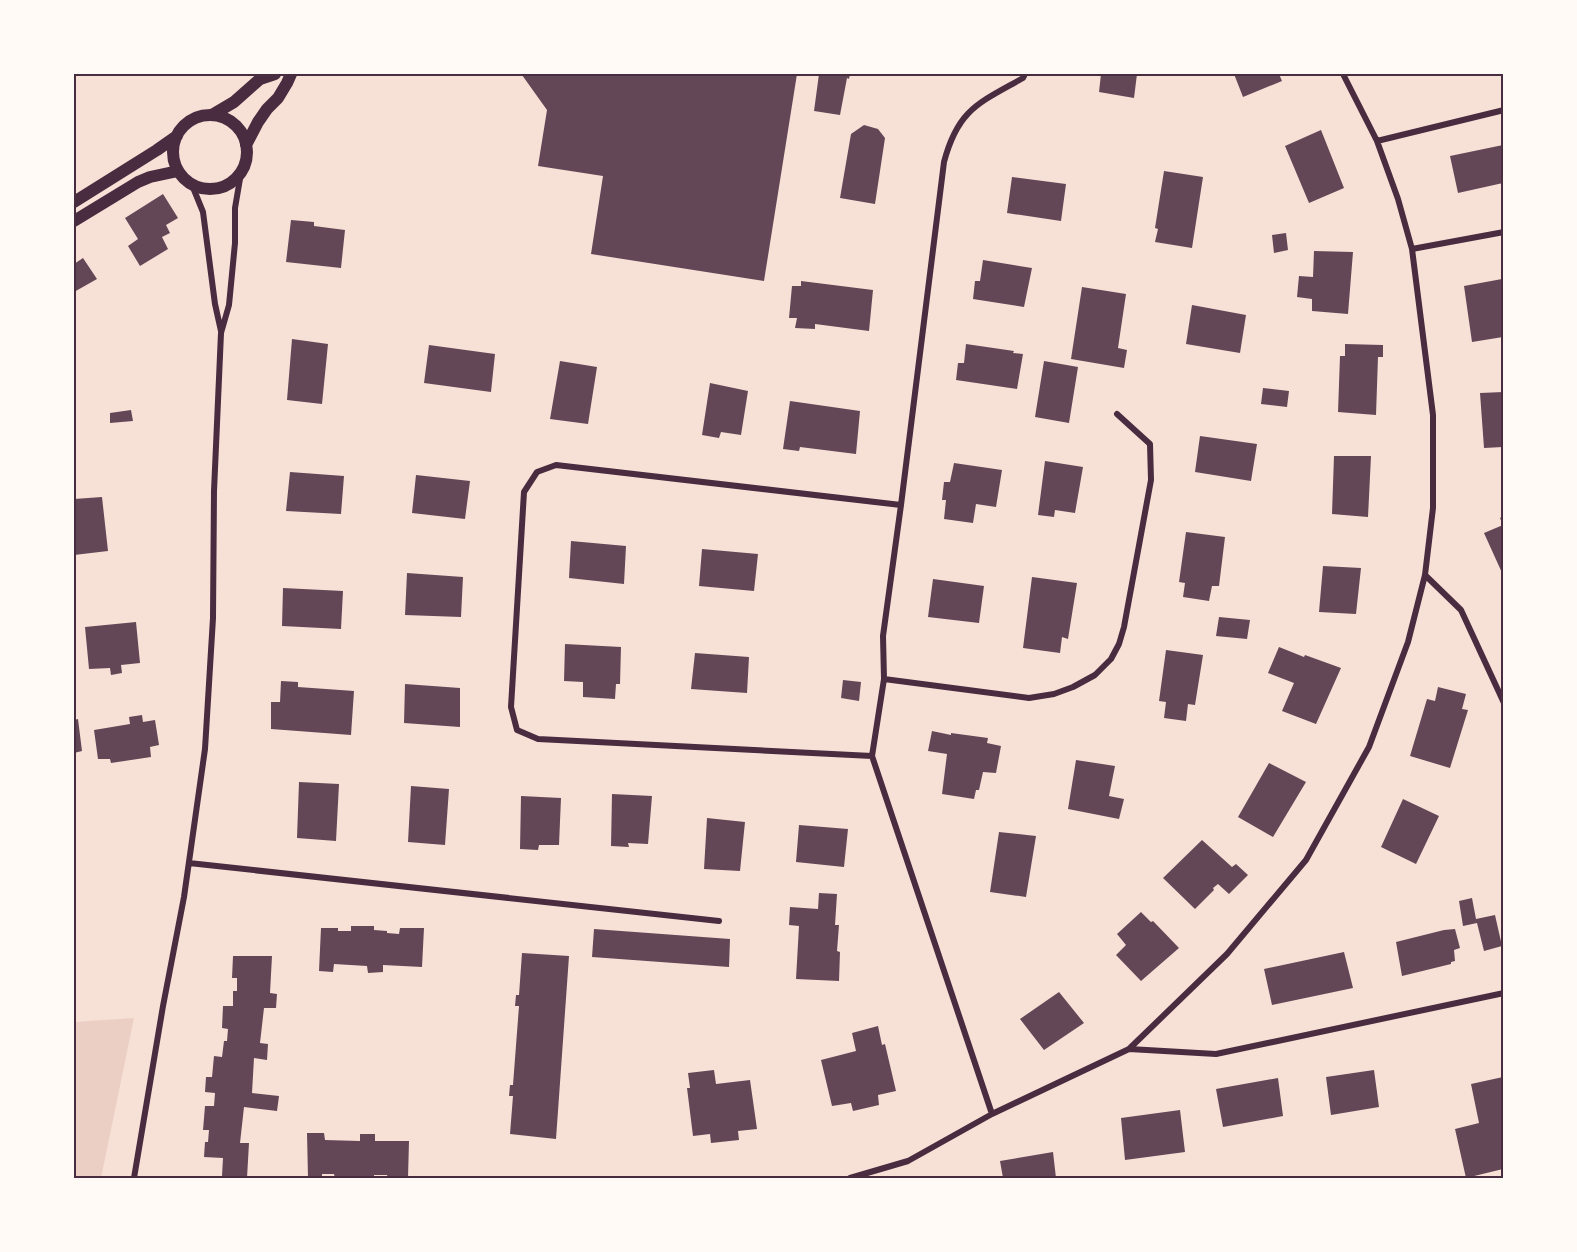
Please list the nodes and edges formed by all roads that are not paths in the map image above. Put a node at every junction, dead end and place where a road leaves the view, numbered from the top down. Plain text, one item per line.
1 (274, 74) edge
2 (291, 74) edge
3 (1025, 74) edge
4 (1344, 74) edge
5 (1353, 74) edge
6 (1503, 110) edge
7 (212, 115) junction
8 (177, 136) junction
9 (1377, 141) junction
10 (246, 145) junction
11 (178, 171) junction
12 (241, 172) junction
13 (192, 185) junction
14 (74, 202) edge
15 (74, 221) edge
16 (1503, 232) edge
17 (1412, 249) junction
18 (221, 333) junction
19 (1117, 414) dead end
20 (901, 504) junction
21 (1425, 575) junction
22 (885, 679) junction
23 (1503, 703) edge
24 (872, 756) junction
25 (189, 863) junction
26 (719, 921) dead end
27 (1503, 993) edge
28 (1129, 1049) junction
29 (992, 1114) junction
30 (134, 1179) edge
31 (850, 1179) edge

1 - 7 main road
2 - 10 main road
3 - 20 street
4 - 5 street
4 - 9 street
6 - 9 street
7 - 8 main road
7 - 10 main road
8 - 11 main road
8 - 14 main road
9 - 17 street
10 - 12 main road
11 - 13 main road
11 - 15 main road
12 - 13 main road
12 - 18 street
13 - 18 street
16 - 17 street
17 - 21 street
18 - 25 street
19 - 22 street
20 - 22 street
20 - 24 street
21 - 23 street
21 - 28 street
22 - 24 street
24 - 29 street
25 - 26 street
25 - 30 street
27 - 28 street
28 - 29 street
29 - 31 street

